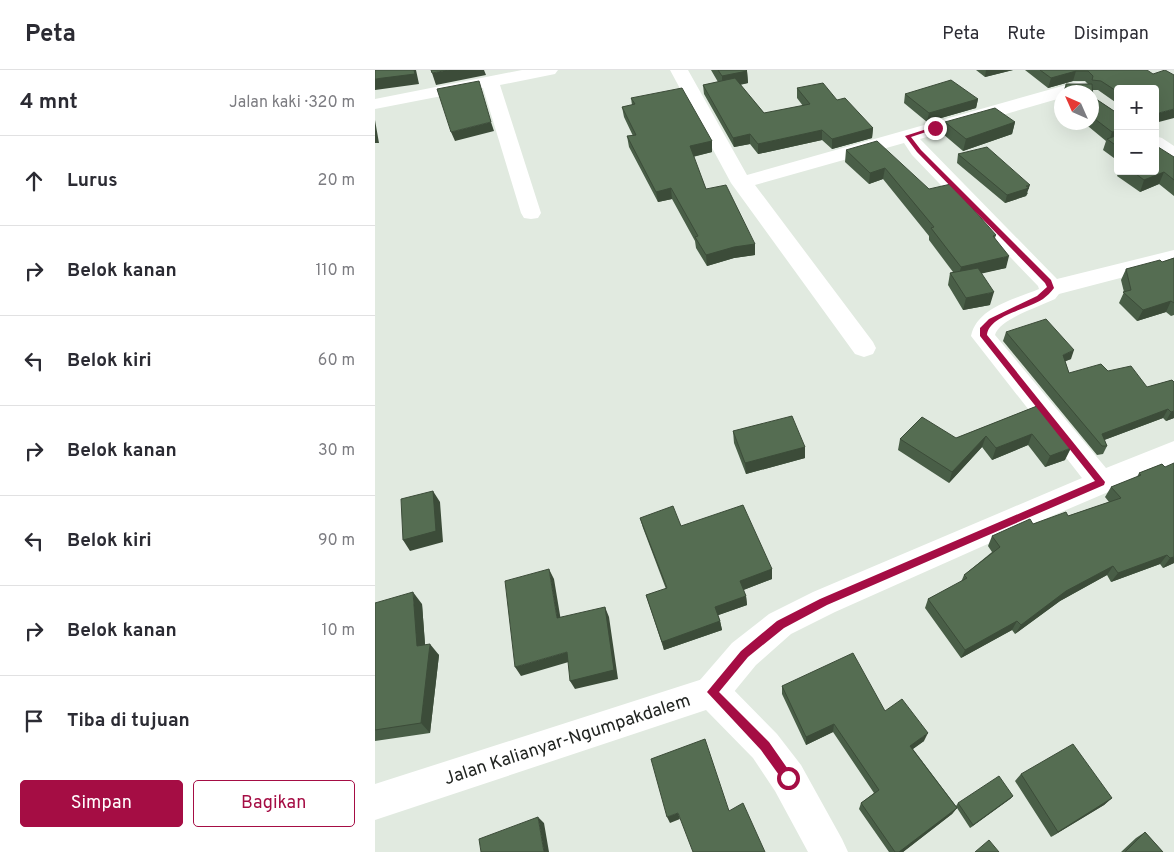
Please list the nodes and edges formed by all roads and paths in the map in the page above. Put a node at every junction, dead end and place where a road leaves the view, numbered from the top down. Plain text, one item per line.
1 (549, 70) edge
2 (679, 70) edge
3 (490, 81) junction
4 (1054, 92) edge
5 (375, 104) edge
6 (908, 136) junction
7 (1159, 145) edge
8 (1174, 155) edge
9 (741, 183) junction
10 (531, 213) dead end
11 (1173, 257) edge
12 (1051, 288) junction
13 (864, 348) dead end
14 (1174, 452) edge
15 (1101, 482) junction
16 (712, 692) junction
17 (375, 802) edge
18 (829, 852) edge

1 - 3 street
2 - 9 street
3 - 5 street
3 - 10 street
4 - 6 street
6 - 9 street
6 - 12 street
7 - 8 street
9 - 13 street
11 - 12 street
12 - 15 street
14 - 15 street
15 - 16 street
16 - 17 street, Jalan Kalianyar-Ngumpakdalem
16 - 18 street

